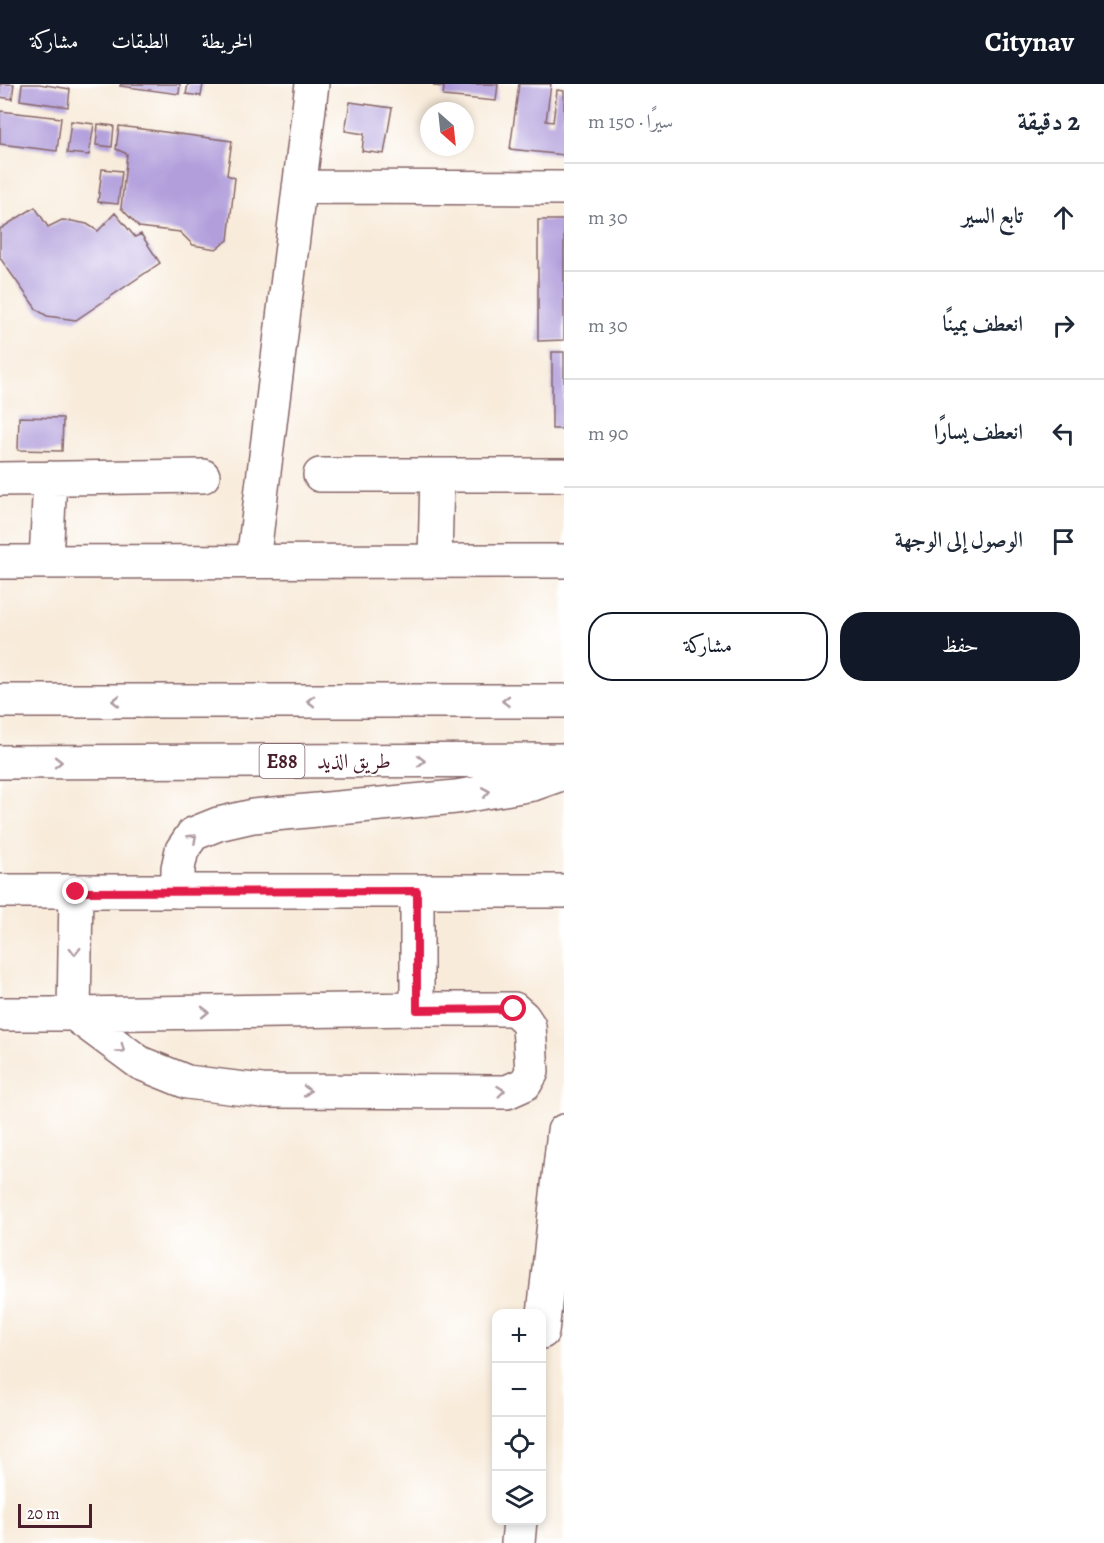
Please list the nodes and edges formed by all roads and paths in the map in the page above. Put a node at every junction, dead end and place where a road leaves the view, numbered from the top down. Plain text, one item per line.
1 (312, 84) edge
2 (299, 187) junction
3 (564, 188) edge
4 (320, 475) dead end
5 (437, 475) junction
6 (203, 476) dead end
7 (564, 476) edge
8 (50, 478) junction
9 (0, 479) edge
10 (435, 560) junction
11 (46, 561) junction
12 (253, 561) junction
13 (564, 561) edge
14 (0, 562) edge
15 (0, 701) edge
16 (564, 701) edge
17 (564, 760) edge
18 (0, 762) edge
19 (564, 773) edge
20 (0, 891) edge
21 (178, 891) junction
22 (417, 891) junction
23 (564, 891) edge
24 (76, 892) junction
25 (417, 1010) junction
26 (0, 1014) edge
27 (74, 1014) junction
28 (564, 1131) edge
29 (545, 1309) edge
30 (520, 1525) edge
31 (518, 1543) edge

1 - 2 main road
2 - 3 main road
2 - 12 main road
4 - 5 main road
5 - 7 main road
5 - 10 main road
6 - 8 main road
8 - 9 main road
8 - 11 main road
10 - 12 main road
10 - 13 main road
11 - 12 main road
11 - 14 main road
16 -> 15 main road
18 -> 17 main road, طريق الذيد / E88
21 -> 19 main road
20 - 24 main road
21 - 22 main road
21 - 24 main road
22 - 23 main road
22 - 25 main road
24 -> 27 main road
27 -> 25 main road
27 -> 25 main road
26 - 27 main road
28 - 29 main road
30 - 31 main road

